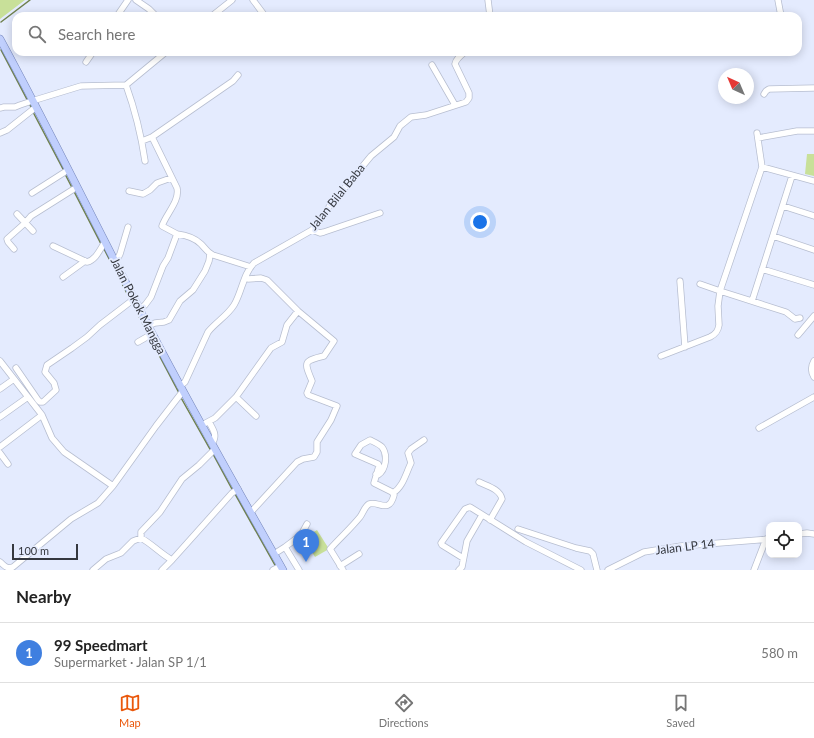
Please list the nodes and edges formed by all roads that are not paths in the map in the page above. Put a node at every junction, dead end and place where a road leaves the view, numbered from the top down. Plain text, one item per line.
1 (128, 0) edge
2 (136, 0) edge
3 (232, 0) edge
4 (253, 0) edge
5 (488, 0) edge
6 (778, 0) edge
7 (120, 12) edge
8 (152, 12) edge
9 (217, 12) edge
10 (262, 12) edge
11 (490, 12) edge
12 (781, 12) edge
13 (0, 39) edge
14 (90, 56) edge
15 (161, 56) edge
16 (461, 56) edge
17 (86, 62) dead end
18 (432, 65) dead end
19 (238, 75) dead end
20 (126, 85) junction
21 (814, 88) edge
22 (764, 94) dead end
23 (33, 105) junction
24 (455, 105) junction
25 (0, 108) edge
26 (814, 131) edge
27 (0, 133) edge
28 (152, 137) junction
29 (142, 141) junction
30 (144, 161) dead end
31 (762, 167) junction
32 (66, 171) junction
33 (792, 176) junction
34 (172, 178) junction
35 (814, 181) edge
36 (76, 188) junction
37 (129, 190) dead end
38 (32, 193) dead end
39 (783, 206) junction
40 (380, 213) dead end
41 (17, 214) dead end
42 (814, 216) edge
43 (25, 223) junction
44 (128, 227) dead end
45 (312, 230) junction
46 (33, 231) dead end
47 (177, 234) junction
48 (773, 236) junction
49 (103, 245) junction
50 (53, 246) dead end
51 (14, 249) dead end
52 (814, 250) edge
53 (210, 254) junction
54 (114, 260) junction
55 (85, 261) junction
56 (251, 267) junction
57 (762, 269) junction
58 (63, 277) dead end
59 (245, 278) junction
60 (680, 281) dead end
61 (700, 284) dead end
62 (814, 285) edge
63 (720, 290) junction
64 (132, 301) junction
65 (752, 301) junction
66 (139, 309) junction
67 (298, 311) junction
68 (814, 316) edge
69 (800, 318) dead end
70 (148, 326) junction
71 (150, 335) junction
72 (798, 335) dead end
73 (138, 342) dead end
74 (685, 347) junction
75 (661, 356) dead end
76 (0, 361) edge
77 (814, 361) edge
78 (16, 368) dead end
79 (814, 377) edge
80 (14, 379) junction
81 (0, 389) edge
82 (180, 392) junction
83 (28, 397) junction
84 (236, 397) junction
85 (814, 397) edge
86 (42, 415) junction
87 (256, 416) dead end
88 (0, 417) edge
89 (210, 422) junction
90 (202, 426) junction
91 (759, 428) dead end
92 (424, 440) dead end
93 (0, 447) edge
94 (212, 448) junction
95 (0, 453) edge
96 (8, 464) dead end
97 (376, 474) junction
98 (479, 482) dead end
99 (113, 486) junction
100 (235, 491) junction
101 (393, 494) junction
102 (251, 512) junction
103 (482, 515) junction
104 (490, 520) junction
105 (307, 524) dead end
106 (518, 529) dead end
107 (802, 534) edge
108 (814, 534) edge
109 (141, 538) junction
110 (766, 539) edge
111 (766, 543) edge
112 (285, 547) junction
113 (274, 554) junction
114 (358, 554) dead end
115 (463, 558) junction
116 (172, 560) junction
117 (0, 562) edge
118 (278, 568) edge
119 (342, 568) edge
120 (93, 570) edge
121 (162, 570) edge
122 (298, 570) edge
123 (459, 570) edge
124 (581, 570) edge
125 (597, 570) edge
126 (608, 570) edge
127 (754, 570) edge

1 - 7 street
2 - 8 street
3 - 9 street
4 - 10 street
5 - 11 street
6 - 12 street
13 - 23 main road, Jalan Pokok Mangga
14 - 17 street
15 - 20 street
16 - 24 street, Jalan Bilal Baba
18 - 24 street
19 - 28 street
20 - 23 street
20 - 29 street
21 - 22 street
23 - 25 street
23 - 27 street
23 - 32 main road, Jalan Pokok Mangga
24 - 45 street, Jalan Bilal Baba
26 - 31 street
28 - 29 street
28 - 34 street
29 - 30 street
31 - 33 street
31 - 63 street
32 - 36 main road, Jalan Pokok Mangga
32 - 38 street
33 - 35 street
33 - 39 street
34 - 37 street
34 - 47 street
36 - 43 street
36 - 49 main road, Jalan Pokok Mangga
39 - 42 street
39 - 48 street
40 - 45 street
41 - 43 street
43 - 46 street
43 - 51 street
44 - 54 street
45 - 56 street, Jalan Bilal Baba
47 - 53 street
47 - 66 street
48 - 52 street
48 - 57 street
49 - 54 main road, Jalan Pokok Mangga
49 - 55 street
50 - 55 street
53 - 56 street
53 - 70 street
54 - 64 main road, Jalan Pokok Mangga
55 - 58 street
56 - 59 street, Jalan Bilal Baba
57 - 62 street
57 - 65 street
59 - 67 street
59 - 82 street, Jalan Bilal Baba
60 - 74 street
61 - 63 street
63 - 65 street
63 - 74 street
64 - 66 main road, Jalan Pokok Mangga
64 - 78 street
65 - 69 street
66 - 70 main road, Jalan Pokok Mangga
67 - 84 street
67 - 102 street
68 - 72 street
70 - 71 main road, Jalan Pokok Mangga
71 - 73 street
71 - 82 main road, Jalan Pokok Mangga
74 - 75 street
76 - 80 street
77 - 79 street
80 - 81 street
80 - 83 street
82 - 90 main road, Jalan Pokok Mangga
82 - 99 street, Jalan Bilal Baba
83 - 86 street
83 - 88 street
84 - 87 street
84 - 89 street
85 - 91 street
86 - 93 street
86 - 99 street
89 - 90 street
89 - 94 street
90 - 94 main road, Jalan Pokok Mangga
92 - 101 street
94 - 100 main road, Jalan Pokok Mangga
94 - 109 street
95 - 96 street
97 - 97 street
97 - 101 street
98 - 104 street
99 - 117 street, Jalan Bilal Baba
100 - 102 main road, Jalan Pokok Mangga
100 - 116 street
101 - 119 street
102 - 113 main road, Jalan Pokok Mangga
103 - 104 street
103 - 115 street
103 - 115 street
104 - 124 street
105 - 112 street
106 - 125 street
107 - 108 street
109 - 116 street
109 - 120 street
110 - 126 street, Jalan LP 14
111 - 127 street
112 - 113 street
112 - 122 street
113 - 118 main road, Jalan Pokok Mangga
114 - 119 street
115 - 123 street
116 - 121 street

